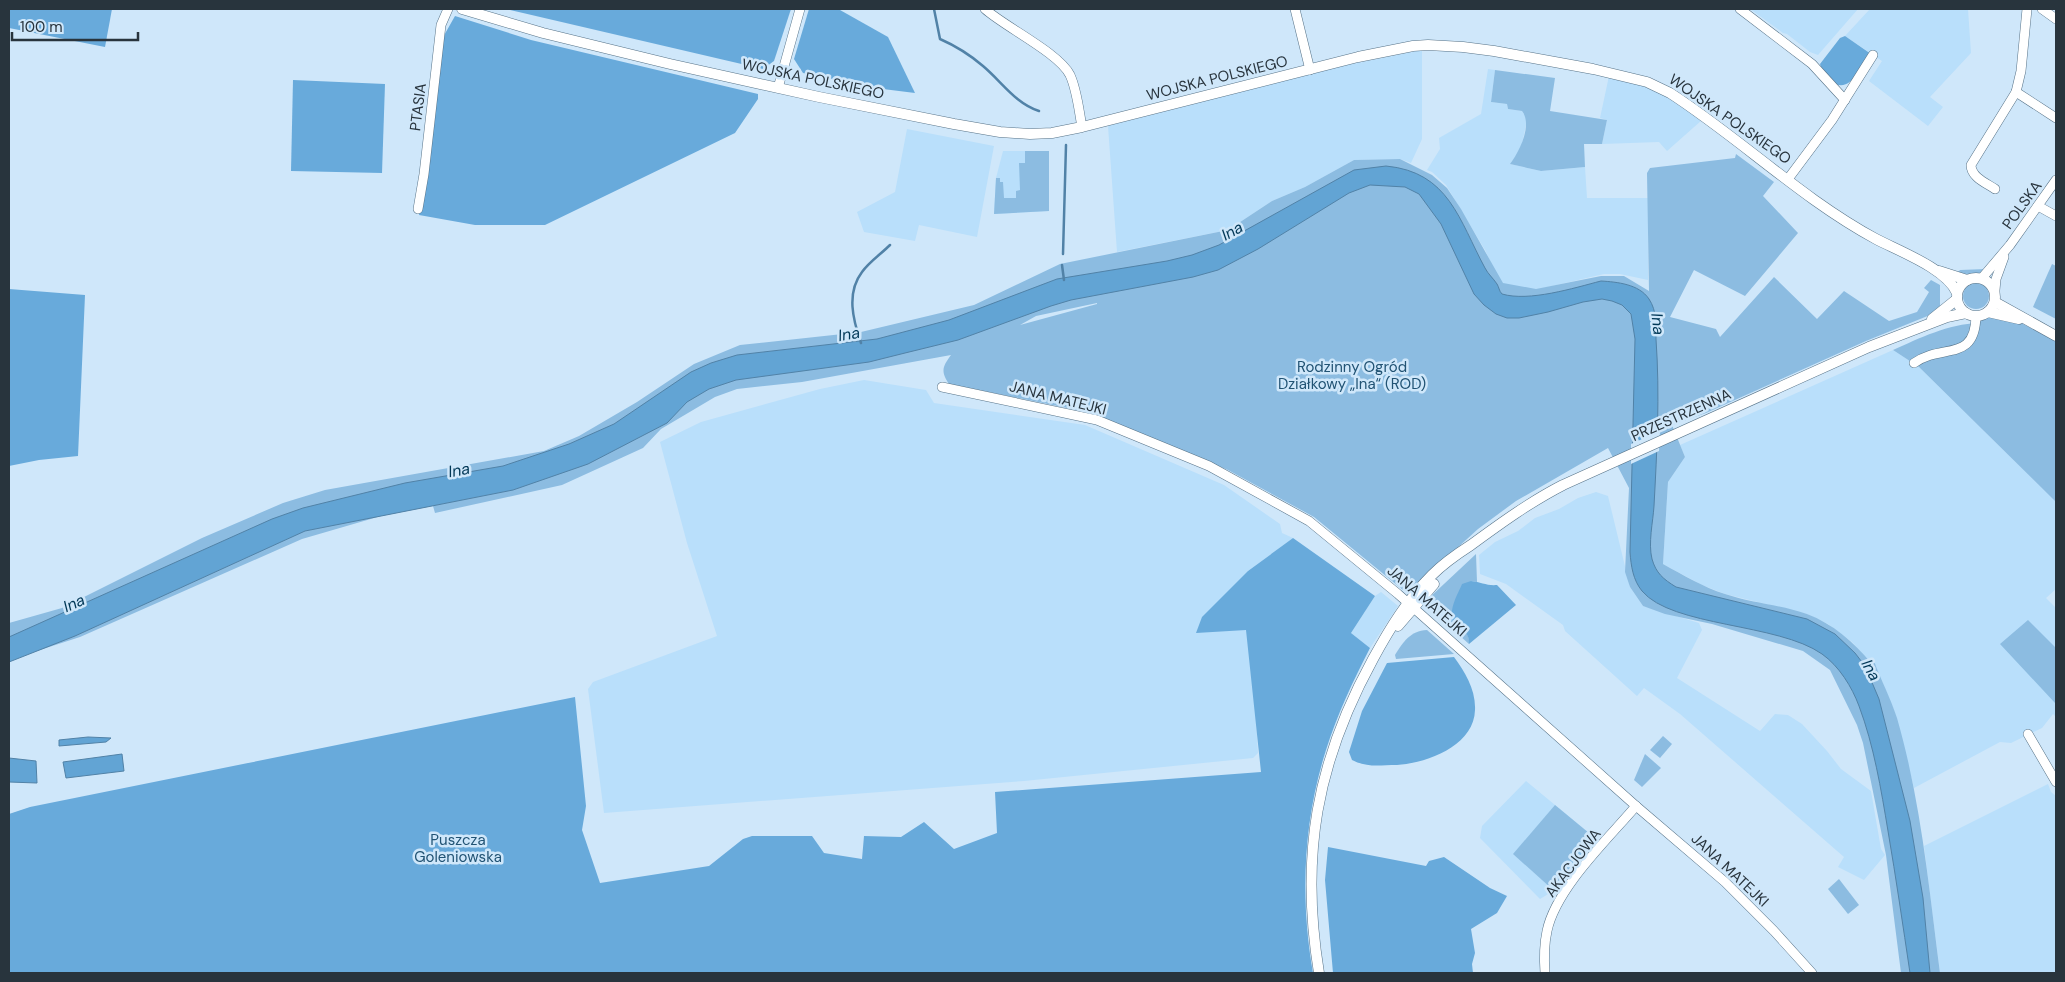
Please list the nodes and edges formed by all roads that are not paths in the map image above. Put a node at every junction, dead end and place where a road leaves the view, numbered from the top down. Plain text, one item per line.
1 (448, 9) edge
2 (462, 9) edge
3 (800, 9) edge
4 (985, 9) edge
5 (1295, 9) edge
6 (1740, 9) edge
7 (2027, 9) edge
8 (2042, 9) edge
9 (2056, 19) edge
10 (1873, 55) dead end
11 (1310, 70) junction
12 (778, 88) junction
13 (2016, 92) junction
14 (1845, 100) junction
15 (2056, 118) edge
16 (1082, 127) junction
17 (1788, 179) junction
18 (2056, 180) edge
19 (1995, 189) dead end
20 (2038, 206) junction
21 (418, 209) dead end
22 (2056, 216) edge
23 (2010, 245) junction
24 (1933, 269) junction
25 (1982, 278) junction
26 (1967, 280) junction
27 (1995, 290) junction
28 (1957, 296) junction
29 (1995, 302) junction
30 (1988, 312) junction
31 (1971, 314) junction
32 (2030, 321) junction
33 (1913, 329) junction
34 (2056, 336) edge
35 (1914, 363) dead end
36 (942, 386) dead end
37 (1411, 605) junction
38 (2028, 734) dead end
39 (2056, 782) edge
40 (1636, 806) junction
41 (1318, 973) edge
42 (1545, 973) edge
43 (1812, 973) edge

1 - 21 street, PTASIA
2 - 12 street, WOJSKA POLSKIEGO
3 - 12 street
4 - 16 street
5 - 11 street
6 - 14 street
7 - 13 street
8 - 9 street
10 - 14 street
11 - 16 street, WOJSKA POLSKIEGO
11 - 17 street, WOJSKA POLSKIEGO
12 - 16 street, WOJSKA POLSKIEGO
13 - 15 street
13 - 19 street
14 - 17 street
17 - 24 street, WOJSKA POLSKIEGO
18 - 20 street, POLSKA
20 - 22 street
20 - 23 street, POLSKA
23 - 25 street, POLSKA
23 - 27 street, POLSKA
24 - 26 street, WOJSKA POLSKIEGO
24 - 28 street, WOJSKA POLSKIEGO
25 - 26 street
25 - 27 street
26 - 28 street
27 - 29 street
28 - 31 street
28 - 33 street, PRZESTRZENNA
29 - 30 street
29 - 32 street
30 - 31 street
30 - 32 street
31 - 33 street, PRZESTRZENNA
31 - 35 street
32 - 34 street
33 - 37 street, PRZESTRZENNA
36 - 37 street, JANA MATEJKI
37 - 40 street, JANA MATEJKI
37 - 41 street, PRZESTRZENNA
38 - 39 street
40 - 42 street, AKACJOWA
40 - 43 street, JANA MATEJKI

